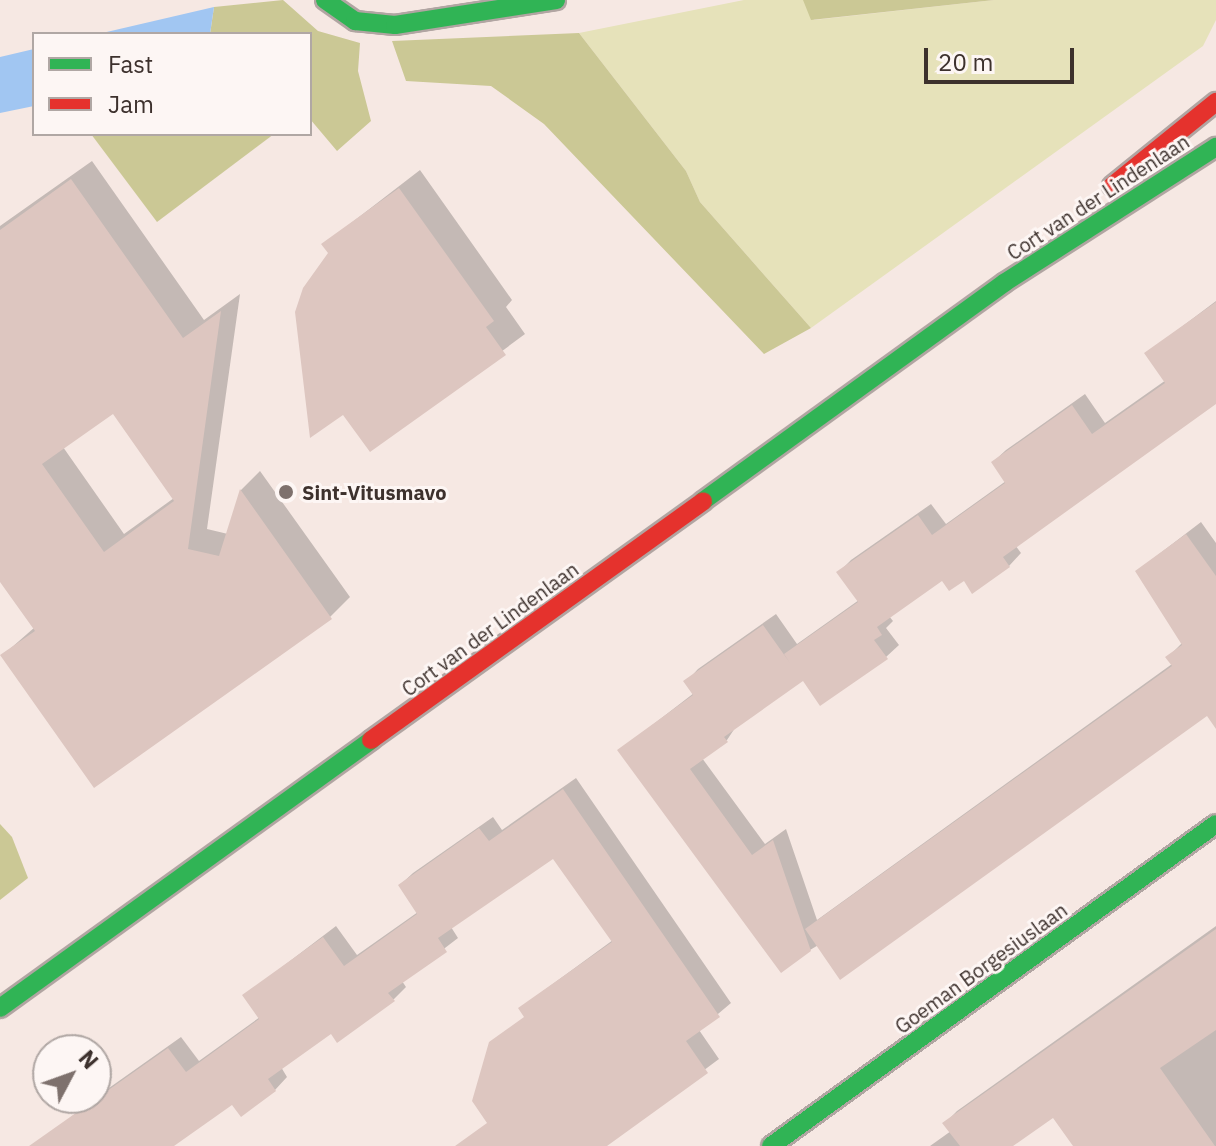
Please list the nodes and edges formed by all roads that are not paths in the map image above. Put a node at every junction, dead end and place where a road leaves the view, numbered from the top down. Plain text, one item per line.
1 (325, 0) edge
2 (556, 0) edge
3 (1216, 102) edge
4 (1216, 147) edge
5 (1004, 283) junction
6 (1216, 824) edge
7 (0, 1008) edge
8 (771, 1146) edge

1 - 2 main road
3 - 5 main road, Cort van der Lindenlaan
4 - 5 main road, Cort van der Lindenlaan
5 - 7 main road, Cort van der Lindenlaan
6 - 8 main road, Goeman Borgesiuslaan

